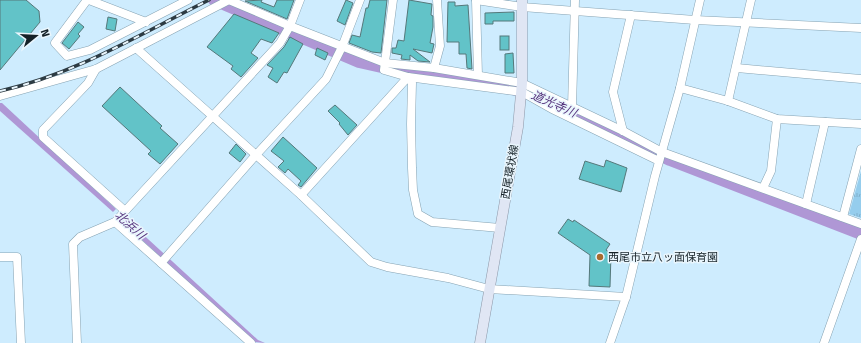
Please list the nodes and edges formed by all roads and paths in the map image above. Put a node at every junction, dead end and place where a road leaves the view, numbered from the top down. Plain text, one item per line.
1 (88, 0) edge
2 (188, 0) edge
3 (229, 0) edge
4 (300, 0) edge
5 (360, 0) edge
6 (394, 0) edge
7 (437, 0) edge
8 (476, 0) edge
9 (575, 0) edge
10 (700, 0) edge
11 (751, 0) edge
12 (522, 4) edge
13 (575, 10) junction
14 (631, 15) junction
15 (695, 20) junction
16 (146, 22) junction
17 (746, 22) junction
18 (290, 27) junction
19 (861, 28) edge
20 (136, 48) junction
21 (342, 48) junction
22 (384, 66) junction
23 (434, 68) junction
24 (737, 68) junction
25 (96, 69) junction
26 (478, 75) junction
27 (408, 77) junction
28 (861, 79) edge
29 (522, 88) junction
30 (680, 88) junction
31 (0, 96) edge
32 (728, 101) junction
33 (572, 107) junction
34 (211, 117) junction
35 (777, 119) junction
36 (825, 122) junction
37 (861, 124) edge
38 (623, 131) junction
39 (861, 149) edge
40 (255, 156) junction
41 (661, 157) junction
42 (763, 188) junction
43 (301, 195) junction
44 (806, 204) junction
45 (119, 216) junction
46 (842, 217) junction
47 (861, 224) edge
48 (500, 228) junction
49 (860, 241) edge
50 (0, 257) edge
51 (164, 260) junction
52 (489, 289) junction
53 (626, 297) junction
54 (21, 343) edge
55 (77, 343) edge
56 (251, 343) edge
57 (480, 343) edge
58 (610, 343) edge
59 (824, 343) edge

1 - 16 street
1 - 16 street
2 - 16 street
3 - 18 street
3 - 20 street
4 - 18 street
5 - 21 street
6 - 22 street
7 - 23 street
8 - 12 street
8 - 26 street
9 - 13 street
10 - 15 street
11 - 17 street
12 - 13 street
12 - 29 main road, 西尾環状線
13 - 14 street
13 - 33 street
14 - 15 street
14 - 38 street
15 - 17 street
15 - 30 street
17 - 19 street
17 - 24 street
18 - 21 street
18 - 34 street
20 - 25 street
20 - 34 street
21 - 22 street
21 - 40 street
22 - 23 street
22 - 27 street
23 - 26 street
24 - 28 street
24 - 32 street
25 - 31 street
25 - 45 street
26 - 29 street
27 - 29 street
27 - 43 street
27 - 48 street
29 - 33 street
29 - 41 street
29 - 48 main road, 西尾環状線
30 - 32 street
30 - 41 street
32 - 35 street
33 - 38 street
34 - 40 street
34 - 45 street
35 - 36 street
35 - 42 street
36 - 37 street
36 - 44 street
38 - 41 street
39 - 46 street
40 - 43 street
40 - 51 street
41 - 42 street
41 - 53 street
42 - 44 street
43 - 52 street
44 - 46 street
45 - 51 street
45 - 55 street
46 - 47 street
48 - 52 main road, 西尾環状線
49 - 59 street
50 - 54 street
51 - 56 street
52 - 53 street
52 - 57 main road, 西尾環状線
53 - 58 street

